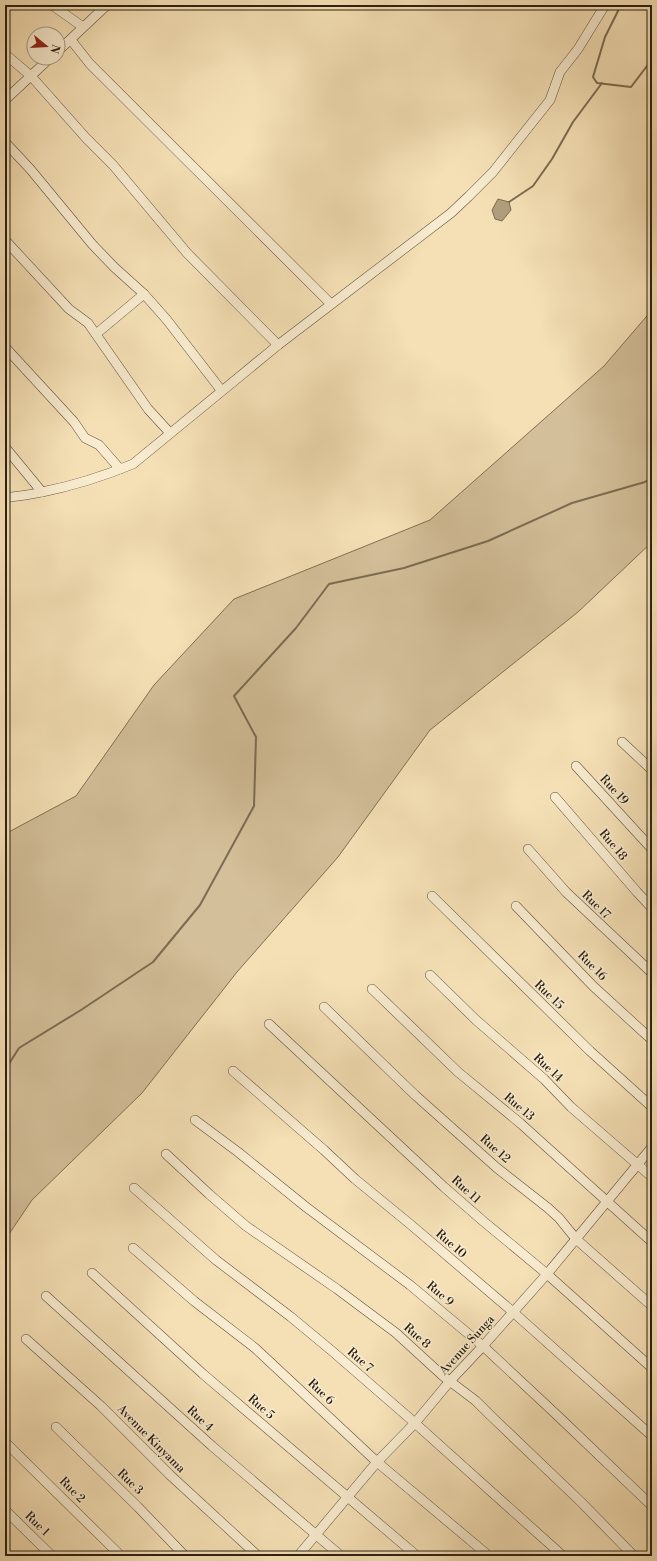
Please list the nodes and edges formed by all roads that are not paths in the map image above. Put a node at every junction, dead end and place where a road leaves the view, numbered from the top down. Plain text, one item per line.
1 (52, 5) edge
2 (107, 5) edge
3 (605, 5) edge
4 (83, 27) junction
5 (71, 40) junction
6 (66, 44) edge
7 (5, 54) edge
8 (42, 66) edge
9 (31, 76) junction
10 (5, 100) edge
11 (5, 142) edge
12 (5, 240) edge
13 (144, 294) junction
14 (331, 304) junction
15 (96, 334) junction
16 (278, 344) junction
17 (5, 347) edge
18 (221, 390) junction
19 (170, 433) junction
20 (5, 447) edge
21 (120, 469) junction
22 (42, 492) junction
23 (5, 498) edge
24 (622, 742) dead end
25 (576, 766) dead end
26 (652, 770) edge
27 (555, 797) dead end
28 (528, 849) dead end
29 (652, 849) edge
30 (432, 896) dead end
31 (516, 906) dead end
32 (652, 908) edge
33 (652, 973) edge
34 (430, 975) dead end
35 (372, 989) dead end
36 (324, 1007) dead end
37 (269, 1024) dead end
38 (652, 1040) edge
39 (233, 1072) dead end
40 (652, 1107) edge
41 (195, 1120) dead end
42 (652, 1147) edge
43 (166, 1154) dead end
44 (638, 1165) junction
45 (652, 1177) edge
46 (134, 1188) dead end
47 (607, 1203) junction
48 (576, 1239) junction
49 (652, 1242) edge
50 (133, 1248) dead end
51 (92, 1274) dead end
52 (547, 1274) junction
53 (46, 1296) dead end
54 (652, 1306) edge
55 (513, 1312) junction
56 (26, 1339) dead end
57 (483, 1346) junction
58 (652, 1368) edge
59 (450, 1381) junction
60 (415, 1423) junction
61 (56, 1428) dead end
62 (652, 1436) edge
63 (5, 1442) edge
64 (377, 1462) junction
65 (347, 1497) junction
66 (652, 1506) edge
67 (5, 1510) edge
68 (317, 1535) junction
69 (52, 1556) edge
70 (122, 1556) edge
71 (185, 1556) edge
72 (258, 1556) edge
73 (298, 1556) edge
74 (341, 1556) edge
75 (416, 1556) edge
76 (489, 1556) edge
77 (563, 1556) edge
78 (634, 1556) edge

1 - 4 street
2 - 4 street
3 - 14 street
4 - 5 street
5 - 6 street
5 - 14 street
7 - 9 street
8 - 9 street
9 - 10 street
9 - 16 street
11 - 13 street
12 - 15 street
13 - 15 street
13 - 18 street
14 - 16 street
15 - 19 street
16 - 18 street
17 - 21 street
18 - 19 street
19 - 21 street
20 - 22 street
21 - 22 street
22 - 23 street
24 - 26 street
25 - 29 street, Rue 19
27 - 32 street, Rue 18
28 - 33 street, Rue 17
30 - 40 street, Rue 15
31 - 38 street, Rue 16
34 - 44 street, Rue 14
35 - 47 street, Rue 13
36 - 48 street, Rue 12
37 - 52 street, Rue 11
39 - 55 street, Rue 10
41 - 57 street, Rue 9
42 - 44 street, Avenue Sunga
43 - 59 street, Rue 8
44 - 45 street, Rue 14
44 - 47 street, Avenue Sunga
46 - 60 street, Rue 7
47 - 48 street, Avenue Sunga
47 - 49 street, Rue 13
48 - 52 street, Avenue Sunga
48 - 54 street, Rue 12
50 - 64 street, Rue 6
51 - 65 street, Rue 5
52 - 55 street, Avenue Sunga
52 - 58 street, Rue 11
53 - 68 street, Rue 4
55 - 57 street, Avenue Sunga
55 - 62 street, Rue 10
56 - 72 street, Avenue Kinyama
57 - 59 street, Avenue Sunga
57 - 66 street, Rue 9
59 - 60 street, Avenue Sunga
59 - 78 street, Rue 8
60 - 64 street, Avenue Sunga
60 - 77 street, Rue 7
61 - 71 street, Rue 3
63 - 70 street, Rue 2
64 - 65 street, Avenue Sunga
64 - 76 street, Rue 6
65 - 68 street, Avenue Sunga
65 - 75 street, Rue 5
67 - 69 street, Rue 1
68 - 73 street, Avenue Sunga
68 - 74 street, Rue 4

